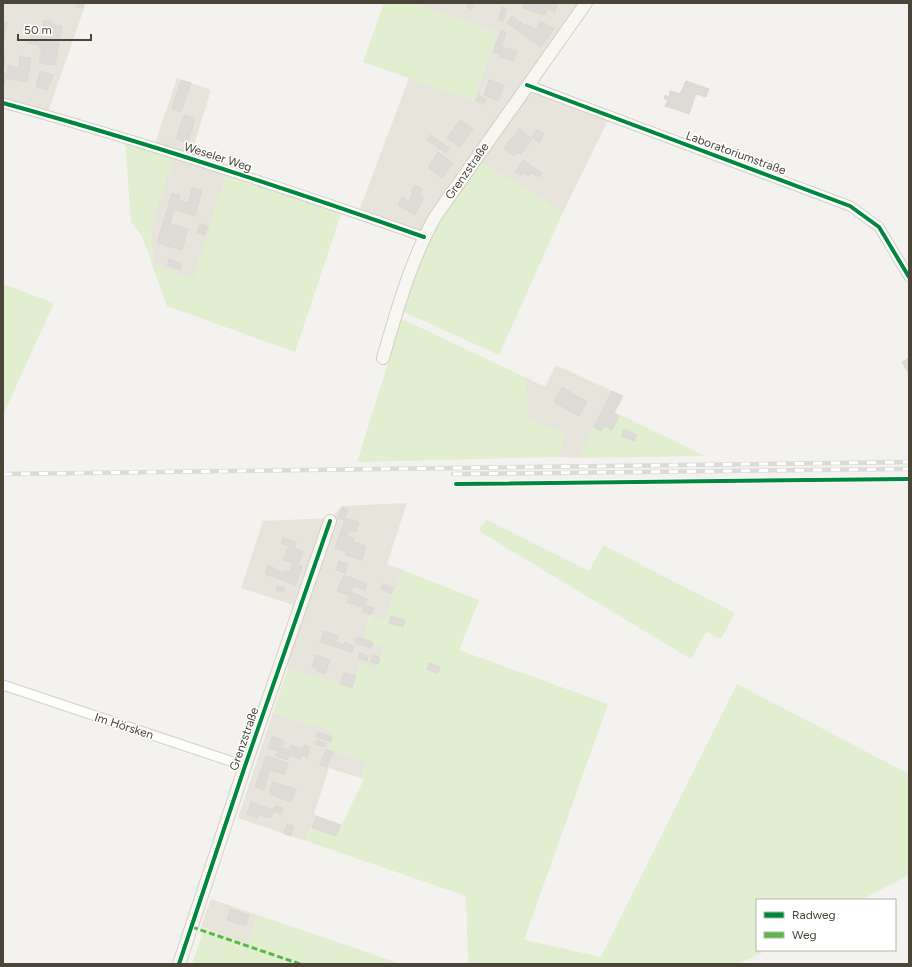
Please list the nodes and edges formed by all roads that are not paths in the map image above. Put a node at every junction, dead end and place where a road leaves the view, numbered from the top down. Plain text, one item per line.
1 (586, 3) edge
2 (528, 86) junction
3 (3, 103) edge
4 (424, 237) junction
5 (909, 277) edge
6 (383, 358) dead end
7 (330, 521) dead end
8 (3, 685) edge
9 (245, 766) junction
10 (179, 964) edge

1 - 2 street, Grenzstraße
2 - 4 street, Grenzstraße
2 - 5 street, Laboratoriumstraße
3 - 4 street, Weseler Weg
4 - 6 street, Grenzstraße
7 - 9 street, Grenzstraße
8 - 9 street, Im Hörsken
9 - 10 street, Grenzstraße

